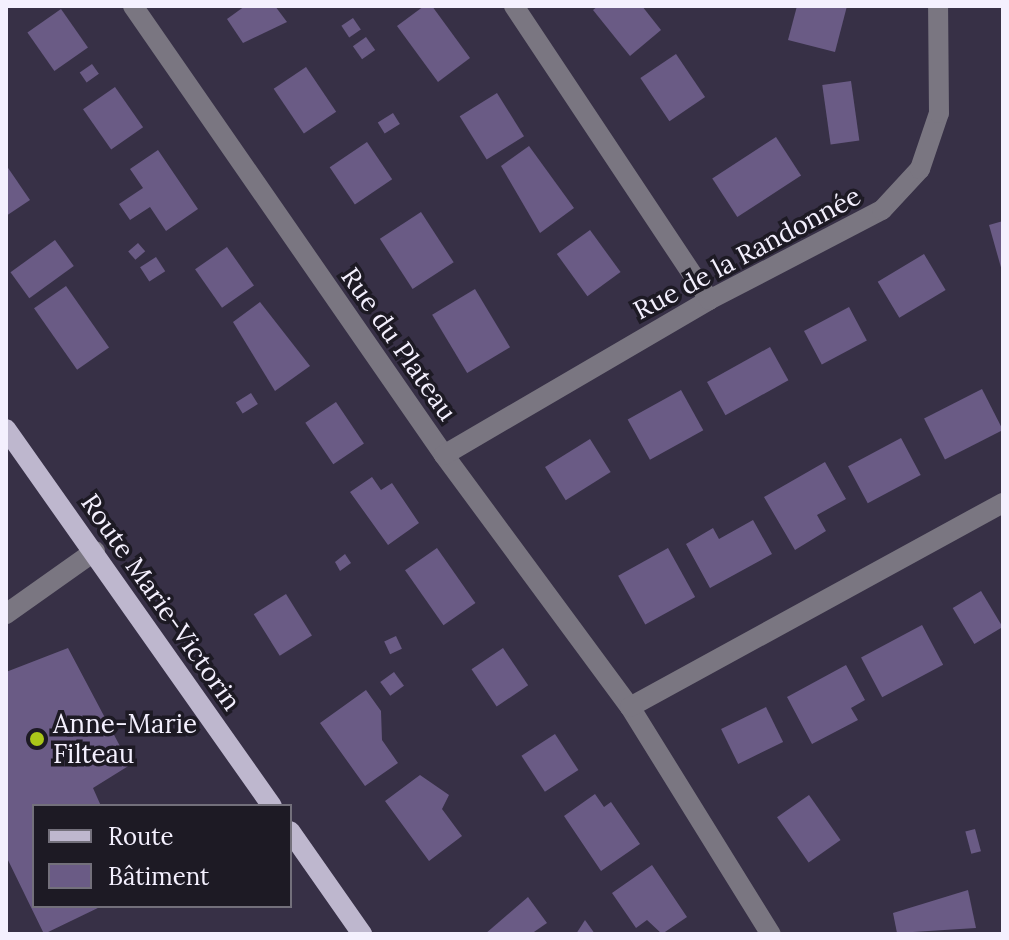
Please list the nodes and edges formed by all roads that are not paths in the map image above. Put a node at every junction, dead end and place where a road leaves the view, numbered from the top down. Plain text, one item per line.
1 (133, 6) edge
2 (514, 6) edge
3 (938, 6) edge
4 (709, 300) junction
5 (6, 429) edge
6 (444, 455) junction
7 (1003, 503) edge
8 (95, 551) junction
9 (6, 614) edge
10 (630, 707) junction
11 (271, 804) edge
12 (292, 834) edge
13 (362, 934) edge
14 (771, 934) edge

1 - 6 street, Rue du Plateau
2 - 4 street
3 - 4 street, Rue de la Randonnée
4 - 6 street, Rue de la Randonnée
5 - 8 main road, Route Marie-Victorin
6 - 10 street, Rue du Plateau
7 - 10 street
8 - 9 street
8 - 11 main road, Route Marie-Victorin
10 - 14 street, Rue du Plateau
12 - 13 main road

